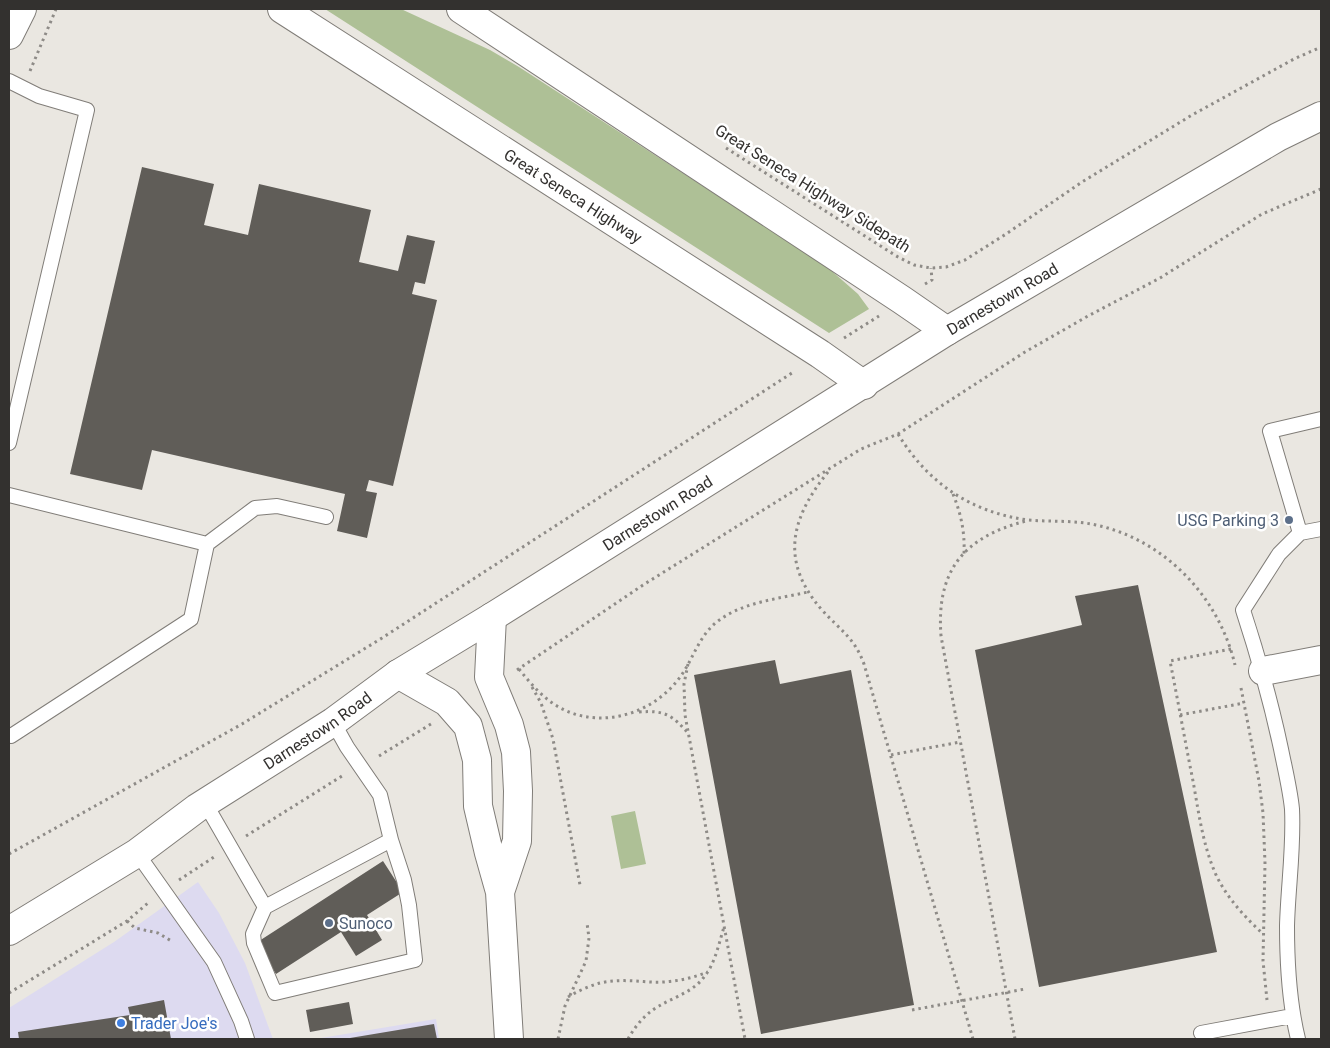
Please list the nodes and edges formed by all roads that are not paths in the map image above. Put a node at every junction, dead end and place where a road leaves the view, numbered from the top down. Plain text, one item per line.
1 (22, 9) edge
2 (282, 9) edge
3 (461, 9) edge
4 (9, 35) edge
5 (9, 81) edge
6 (1321, 116) edge
7 (947, 331) junction
8 (864, 385) junction
9 (1321, 419) edge
10 (9, 443) edge
11 (9, 495) edge
12 (326, 517) dead end
13 (1321, 529) edge
14 (1300, 533) junction
15 (207, 544) junction
16 (492, 617) junction
17 (1321, 660) edge
18 (1263, 671) junction
19 (398, 674) junction
20 (333, 722) junction
21 (9, 735) edge
22 (206, 803) junction
23 (391, 840) junction
24 (137, 853) junction
25 (500, 892) junction
26 (265, 907) junction
27 (9, 931) edge
28 (1292, 1016) junction
29 (1201, 1033) dead end
30 (247, 1039) edge
31 (509, 1039) edge
32 (1298, 1039) edge

1 - 4 main road
2 - 8 main road, Great Seneca Highway
3 - 7 main road
5 - 10 lane
6 - 7 main road, Darnestown Road
7 - 8 main road, Darnestown Road
8 - 16 main road, Darnestown Road
9 - 14 lane
11 - 15 lane
12 - 15 lane
13 - 14 lane
14 - 18 lane
15 - 21 lane
16 - 19 main road, Darnestown Road
16 - 25 main road
17 - 18 main road
18 - 28 lane
19 - 20 main road, Darnestown Road
19 - 25 main road
20 - 22 main road, Darnestown Road
20 - 23 lane
22 - 24 main road, Darnestown Road
22 - 26 lane
23 - 26 lane
23 - 26 lane
24 - 27 main road, Darnestown Road
24 - 30 lane
25 - 31 main road
28 - 29 lane
28 - 32 lane

